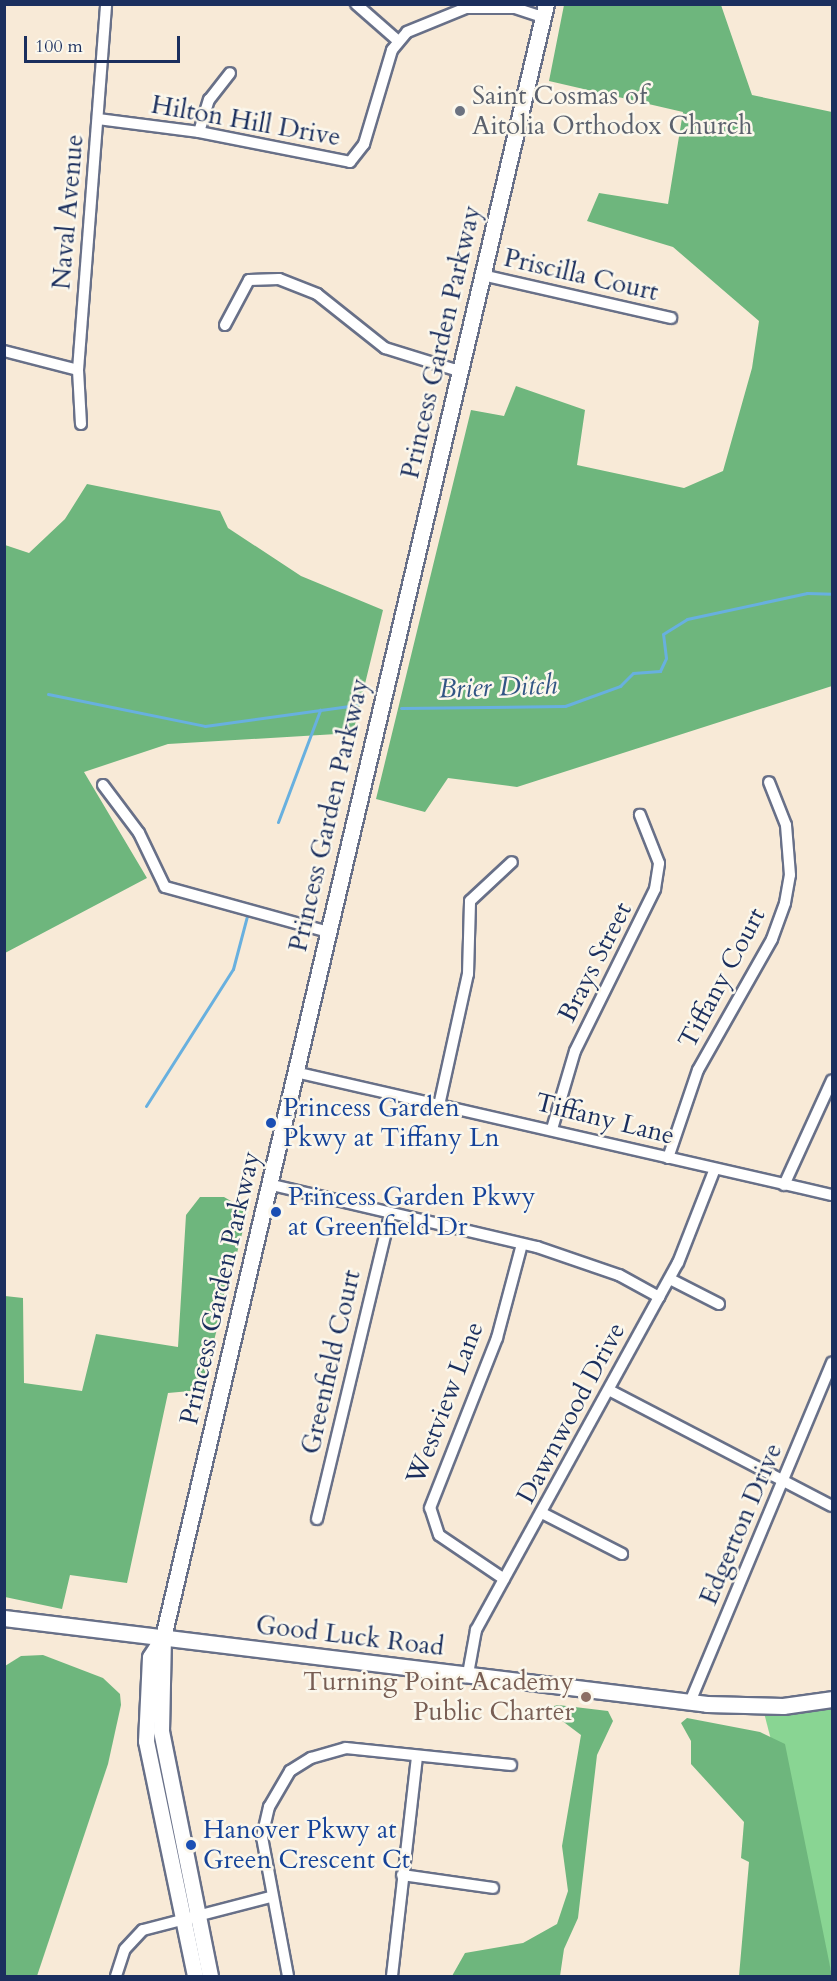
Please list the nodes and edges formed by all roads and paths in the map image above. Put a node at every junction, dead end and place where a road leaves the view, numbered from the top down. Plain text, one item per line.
1 (106, 4) edge
2 (356, 4) edge
3 (544, 11) edge
4 (397, 40) junction
5 (230, 73) dead end
6 (98, 119) junction
7 (199, 132) junction
8 (482, 275) junction
9 (671, 318) dead end
10 (225, 325) dead end
11 (4, 351) edge
12 (78, 370) junction
13 (459, 371) junction
14 (81, 424) dead end
15 (769, 782) dead end
16 (103, 785) dead end
17 (640, 815) dead end
18 (512, 862) dead end
19 (325, 931) junction
20 (295, 1072) junction
21 (832, 1080) edge
22 (440, 1101) junction
23 (552, 1129) junction
24 (668, 1158) junction
25 (714, 1171) junction
26 (268, 1184) junction
27 (784, 1185) junction
28 (832, 1195) edge
29 (390, 1215) junction
30 (522, 1244) junction
31 (670, 1278) junction
32 (659, 1297) junction
33 (719, 1304) dead end
34 (832, 1363) edge
35 (609, 1390) junction
36 (783, 1482) junction
37 (832, 1506) edge
38 (543, 1513) junction
39 (317, 1519) dead end
40 (622, 1554) dead end
41 (504, 1579) junction
42 (4, 1618) edge
43 (163, 1637) junction
44 (468, 1674) junction
45 (832, 1699) edge
46 (690, 1702) junction
47 (417, 1756) junction
48 (511, 1765) dead end
49 (402, 1875) junction
50 (493, 1888) dead end
51 (271, 1897) junction
52 (190, 1915) junction
53 (116, 1977) edge
54 (195, 1977) edge
55 (210, 1977) edge
56 (288, 1977) edge
57 (392, 1977) edge

1 - 6 street, Naval Avenue
2 - 4 street
3 - 4 street
3 - 8 street, Princess Garden Parkway
4 - 7 street, Hilton Hill Drive
5 - 7 street
6 - 7 street, Hilton Hill Drive
6 - 12 street, Naval Avenue
8 - 9 street, Priscilla Court
8 - 13 street, Princess Garden Parkway
10 - 13 street
11 - 12 street
12 - 14 street, Naval Avenue
13 - 19 street, Princess Garden Parkway
15 - 24 street, Tiffany Court
16 - 19 street
17 - 23 street, Brays Street
18 - 22 street
19 - 20 street, Princess Garden Parkway
20 - 22 street, Tiffany Lane
20 - 26 street, Princess Garden Parkway
21 - 27 street
22 - 23 street, Tiffany Lane
23 - 24 street, Tiffany Lane
24 - 25 street, Tiffany Lane
25 - 27 street, Tiffany Lane
25 - 31 street, Dawnwood Drive
26 - 29 street
26 - 43 street, Princess Garden Parkway
27 - 28 street, Tiffany Lane
29 - 30 street
29 - 39 street, Greenfield Court
30 - 32 street
30 - 41 street, Westview Lane
31 - 32 street, Dawnwood Drive
31 - 33 street
32 - 35 street, Dawnwood Drive
34 - 36 street, Edgerton Drive
35 - 36 street
35 - 38 street, Dawnwood Drive
36 - 37 street
36 - 46 street, Edgerton Drive
38 - 40 street
38 - 41 street, Dawnwood Drive
41 - 44 street, Dawnwood Drive
42 - 43 street, Good Luck Road
43 - 44 street, Good Luck Road
43 - 52 street, Princess Garden Parkway
44 - 46 street, Good Luck Road
45 - 46 street, Good Luck Road
47 - 48 street
47 - 49 street
47 - 51 street
49 - 50 street
49 - 57 street
51 - 52 street
51 - 56 street
52 - 53 street
52 - 54 street
52 - 55 street

